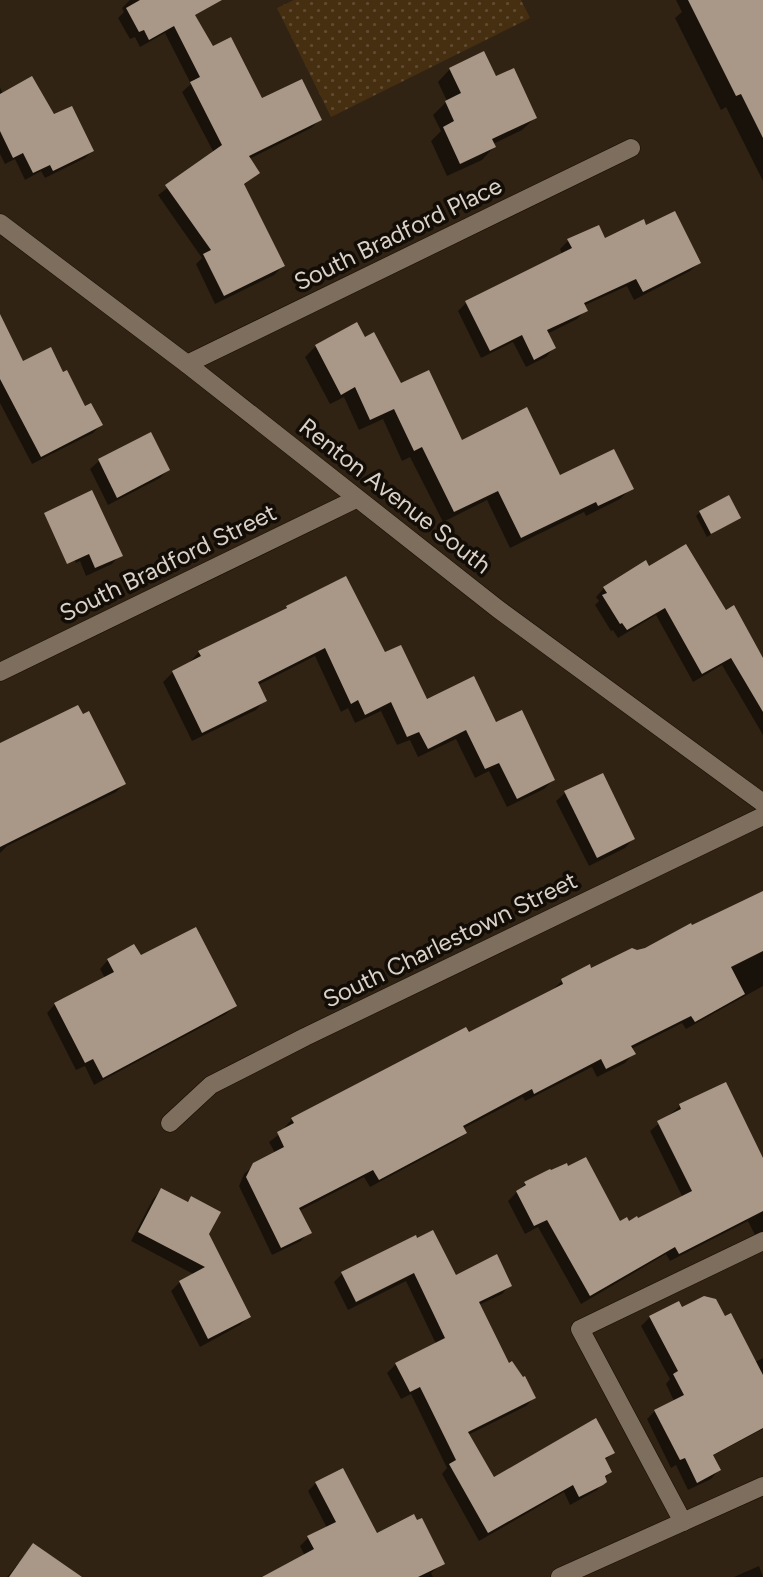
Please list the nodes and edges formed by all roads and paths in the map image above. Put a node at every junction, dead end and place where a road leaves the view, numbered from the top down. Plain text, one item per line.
1 (631, 148) dead end
2 (0, 223) edge
3 (187, 363) junction
4 (356, 499) junction
5 (0, 672) edge
6 (763, 803) edge
7 (763, 816) edge
8 (170, 1123) dead end
9 (763, 1241) edge
10 (763, 1486) edge
11 (683, 1522) junction
12 (560, 1577) edge

1 - 3 street, South Bradford Place
2 - 3 street, Renton Avenue South
3 - 4 street, Renton Avenue South
4 - 5 street, South Bradford Street
4 - 6 street, Renton Avenue South
7 - 8 street, South Charlestown Street
9 - 11 street
10 - 11 street
11 - 12 street

